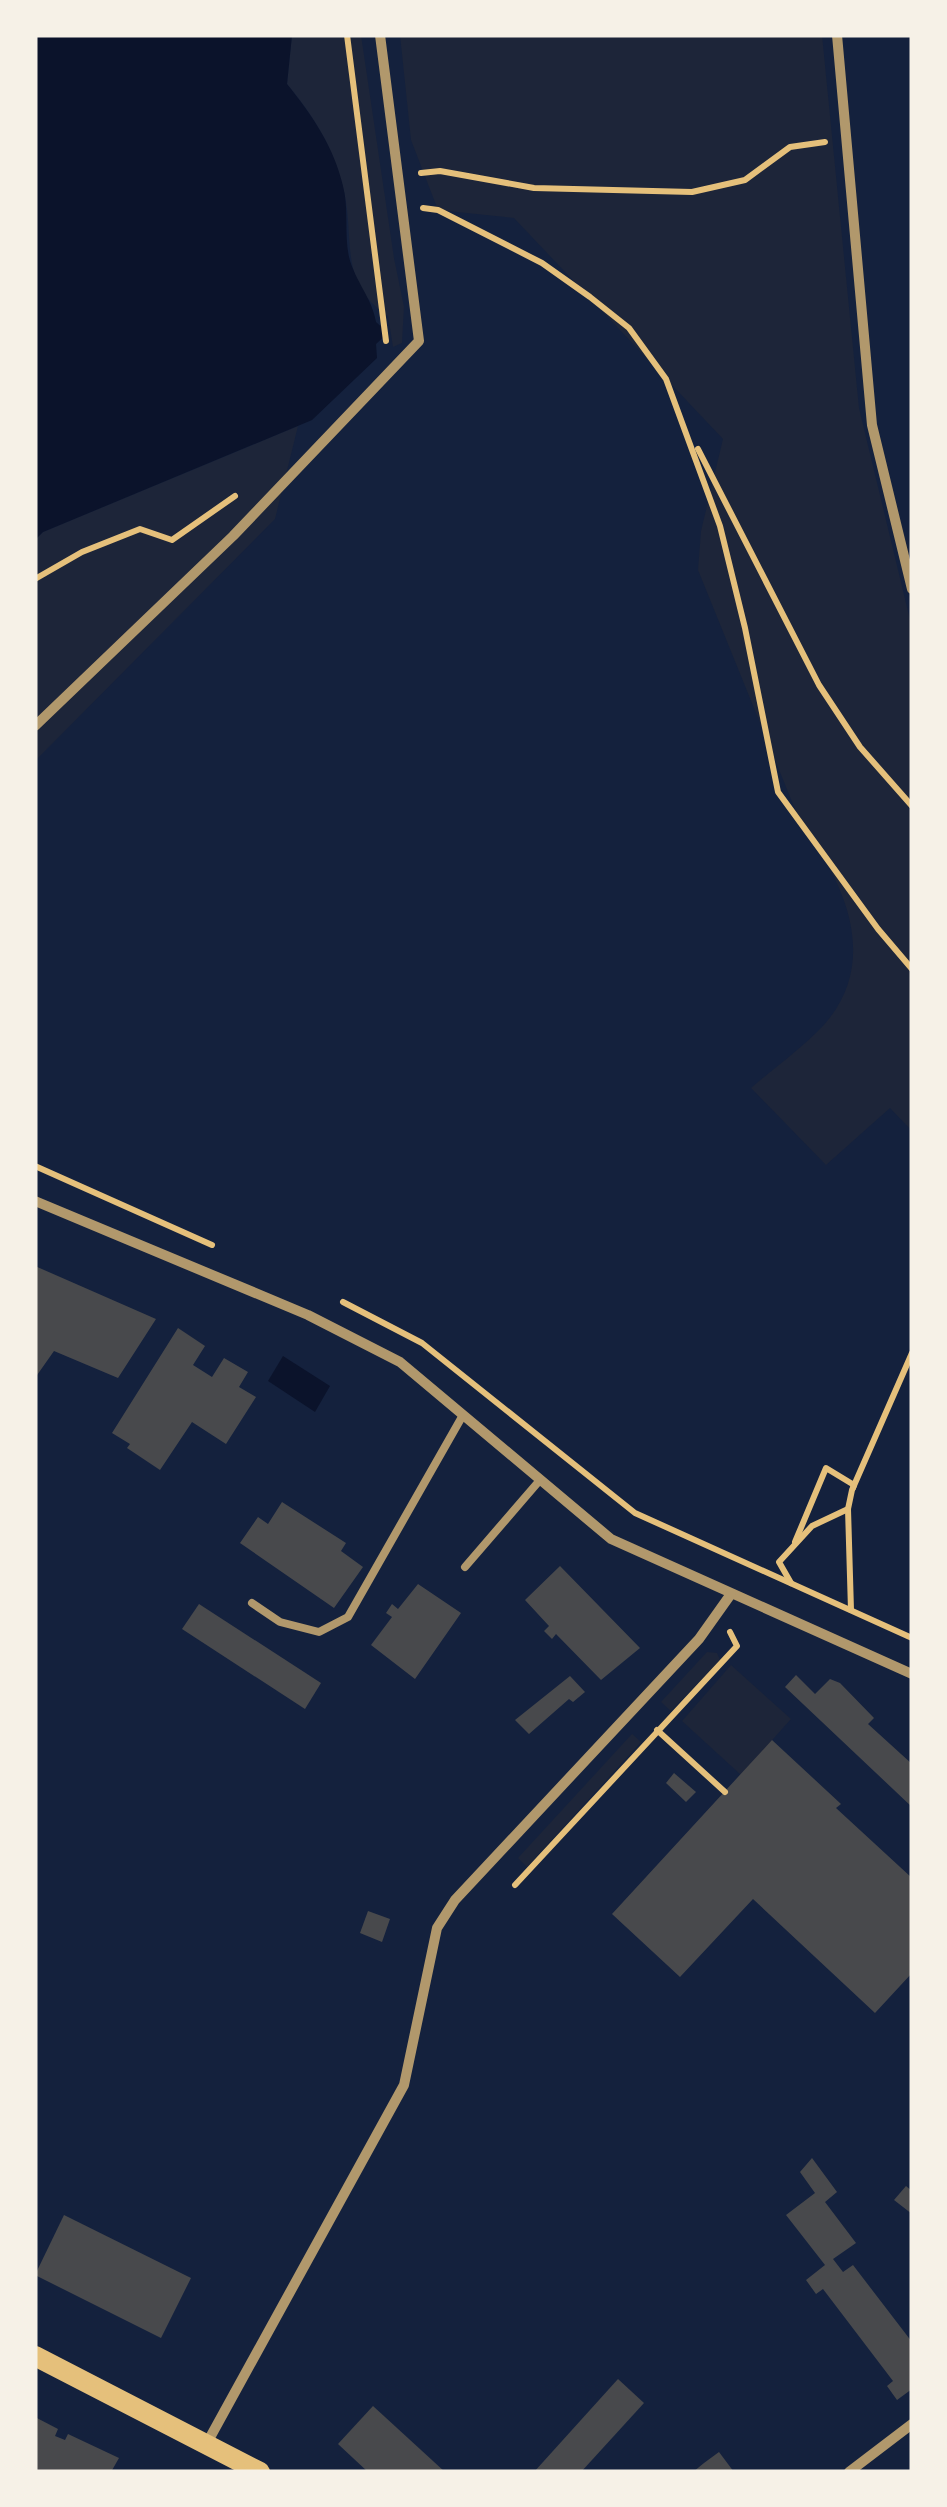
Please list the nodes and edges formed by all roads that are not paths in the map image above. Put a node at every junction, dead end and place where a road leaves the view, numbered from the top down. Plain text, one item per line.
1 (380, 35) edge
2 (837, 35) edge
3 (912, 589) edge
4 (35, 726) edge
5 (35, 1201) edge
6 (464, 1416) junction
7 (540, 1480) junction
8 (466, 1567) dead end
9 (731, 1594) junction
10 (252, 1604) dead end
11 (912, 1674) edge
12 (35, 2356) edge
13 (912, 2424) edge
14 (206, 2444) junction
15 (260, 2472) edge
16 (849, 2472) edge

1 - 4 street
2 - 3 street
5 - 6 street
6 - 7 street
6 - 10 lane
7 - 8 lane
7 - 9 street
9 - 11 street
9 - 14 street
12 - 14 main road
13 - 16 street
14 - 15 main road

